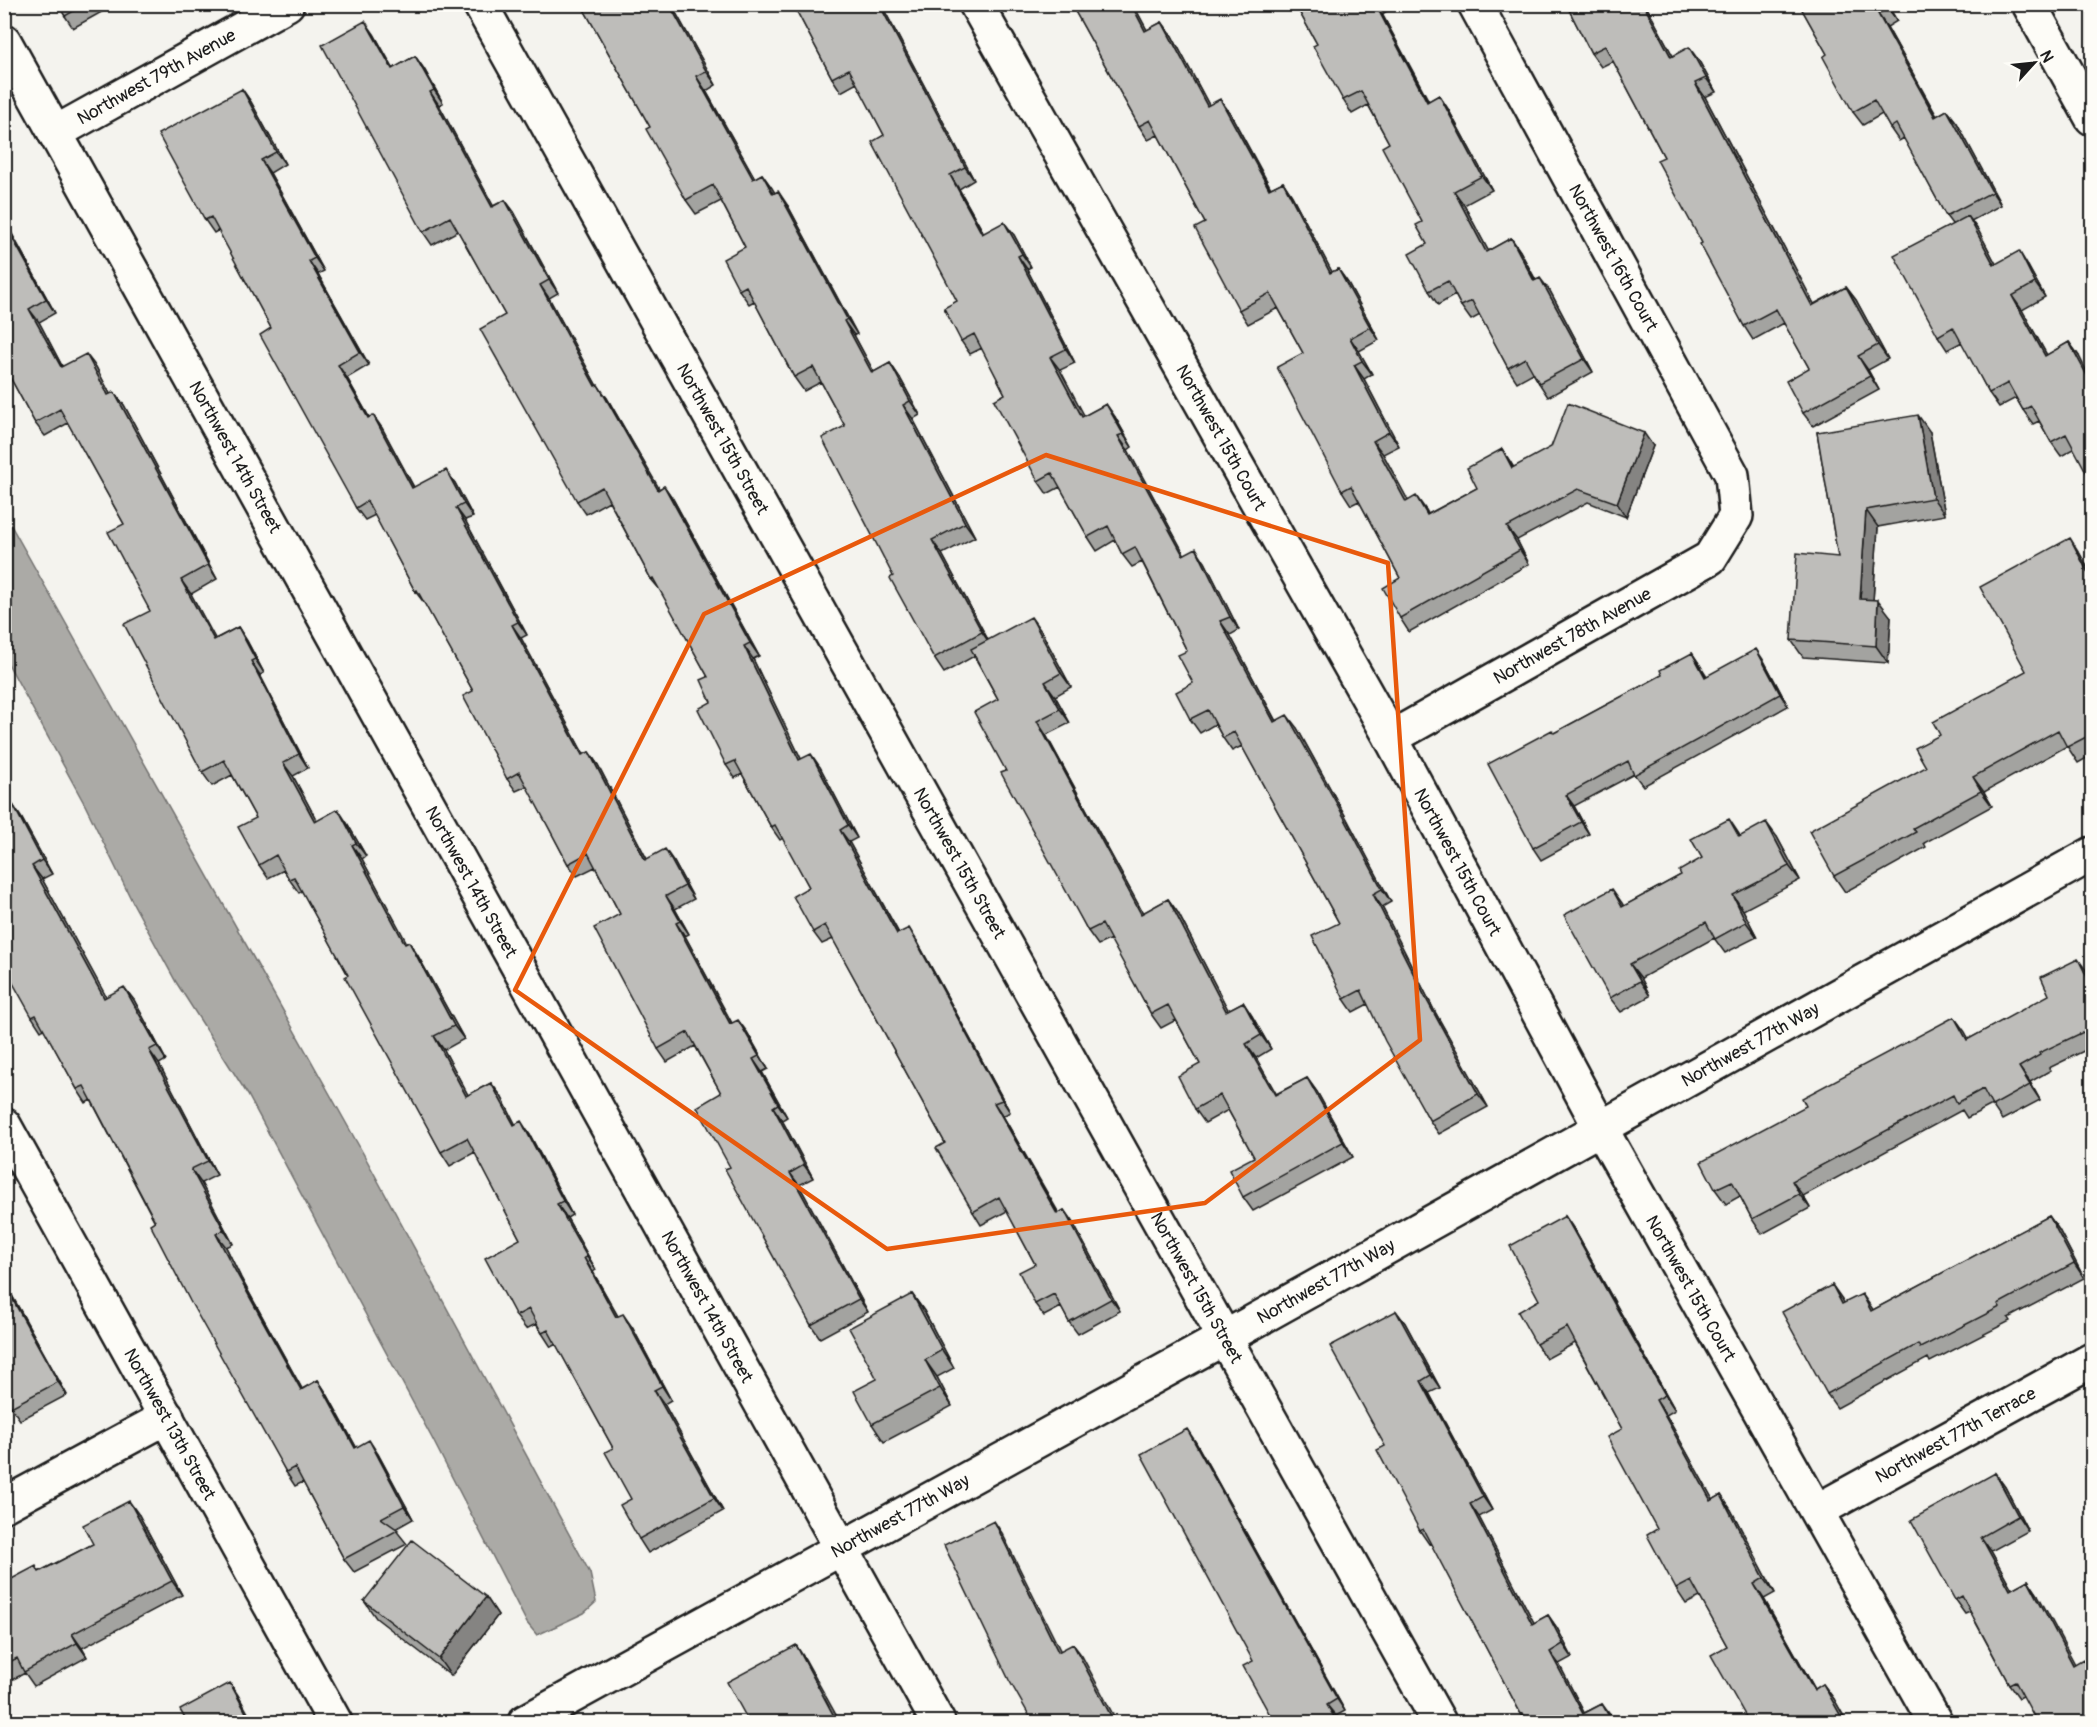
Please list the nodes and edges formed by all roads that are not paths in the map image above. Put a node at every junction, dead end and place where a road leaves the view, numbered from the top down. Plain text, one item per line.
1 (288, 4) edge
2 (480, 4) edge
3 (976, 4) edge
4 (1475, 4) edge
5 (2028, 4) edge
6 (4, 41) edge
7 (2092, 118) edge
8 (55, 133) junction
9 (1736, 516) joint
10 (1391, 738) junction
11 (2092, 854) edge
12 (4, 1125) edge
13 (1601, 1129) junction
14 (1226, 1337) junction
15 (2092, 1360) edge
16 (167, 1417) junction
17 (4, 1505) edge
18 (1817, 1511) junction
19 (841, 1550) junction
20 (335, 1722) edge
21 (525, 1722) edge
22 (938, 1722) edge
23 (1439, 1722) edge
24 (1935, 1722) edge

1 - 8 street, Northwest 79th Avenue
2 - 14 street, Northwest 15th Street
3 - 10 street, Northwest 15th Court
4 - 9 street, Northwest 16th Court
5 - 7 street
6 - 8 street, Northwest 14th Street
8 - 19 street, Northwest 14th Street
9 - 10 street, Northwest 78th Avenue
10 - 13 street, Northwest 15th Court
11 - 13 street, Northwest 77th Way
12 - 16 street, Northwest 13th Street
13 - 14 street, Northwest 77th Way
13 - 18 street, Northwest 15th Court
14 - 19 street, Northwest 77th Way
14 - 23 street, Northwest 15th Street
15 - 18 street, Northwest 77th Terrace
16 - 17 street
16 - 20 street, Northwest 13th Street
18 - 24 street, Northwest 15th Court
19 - 21 street, Northwest 77th Way
19 - 22 street, Northwest 14th Street

